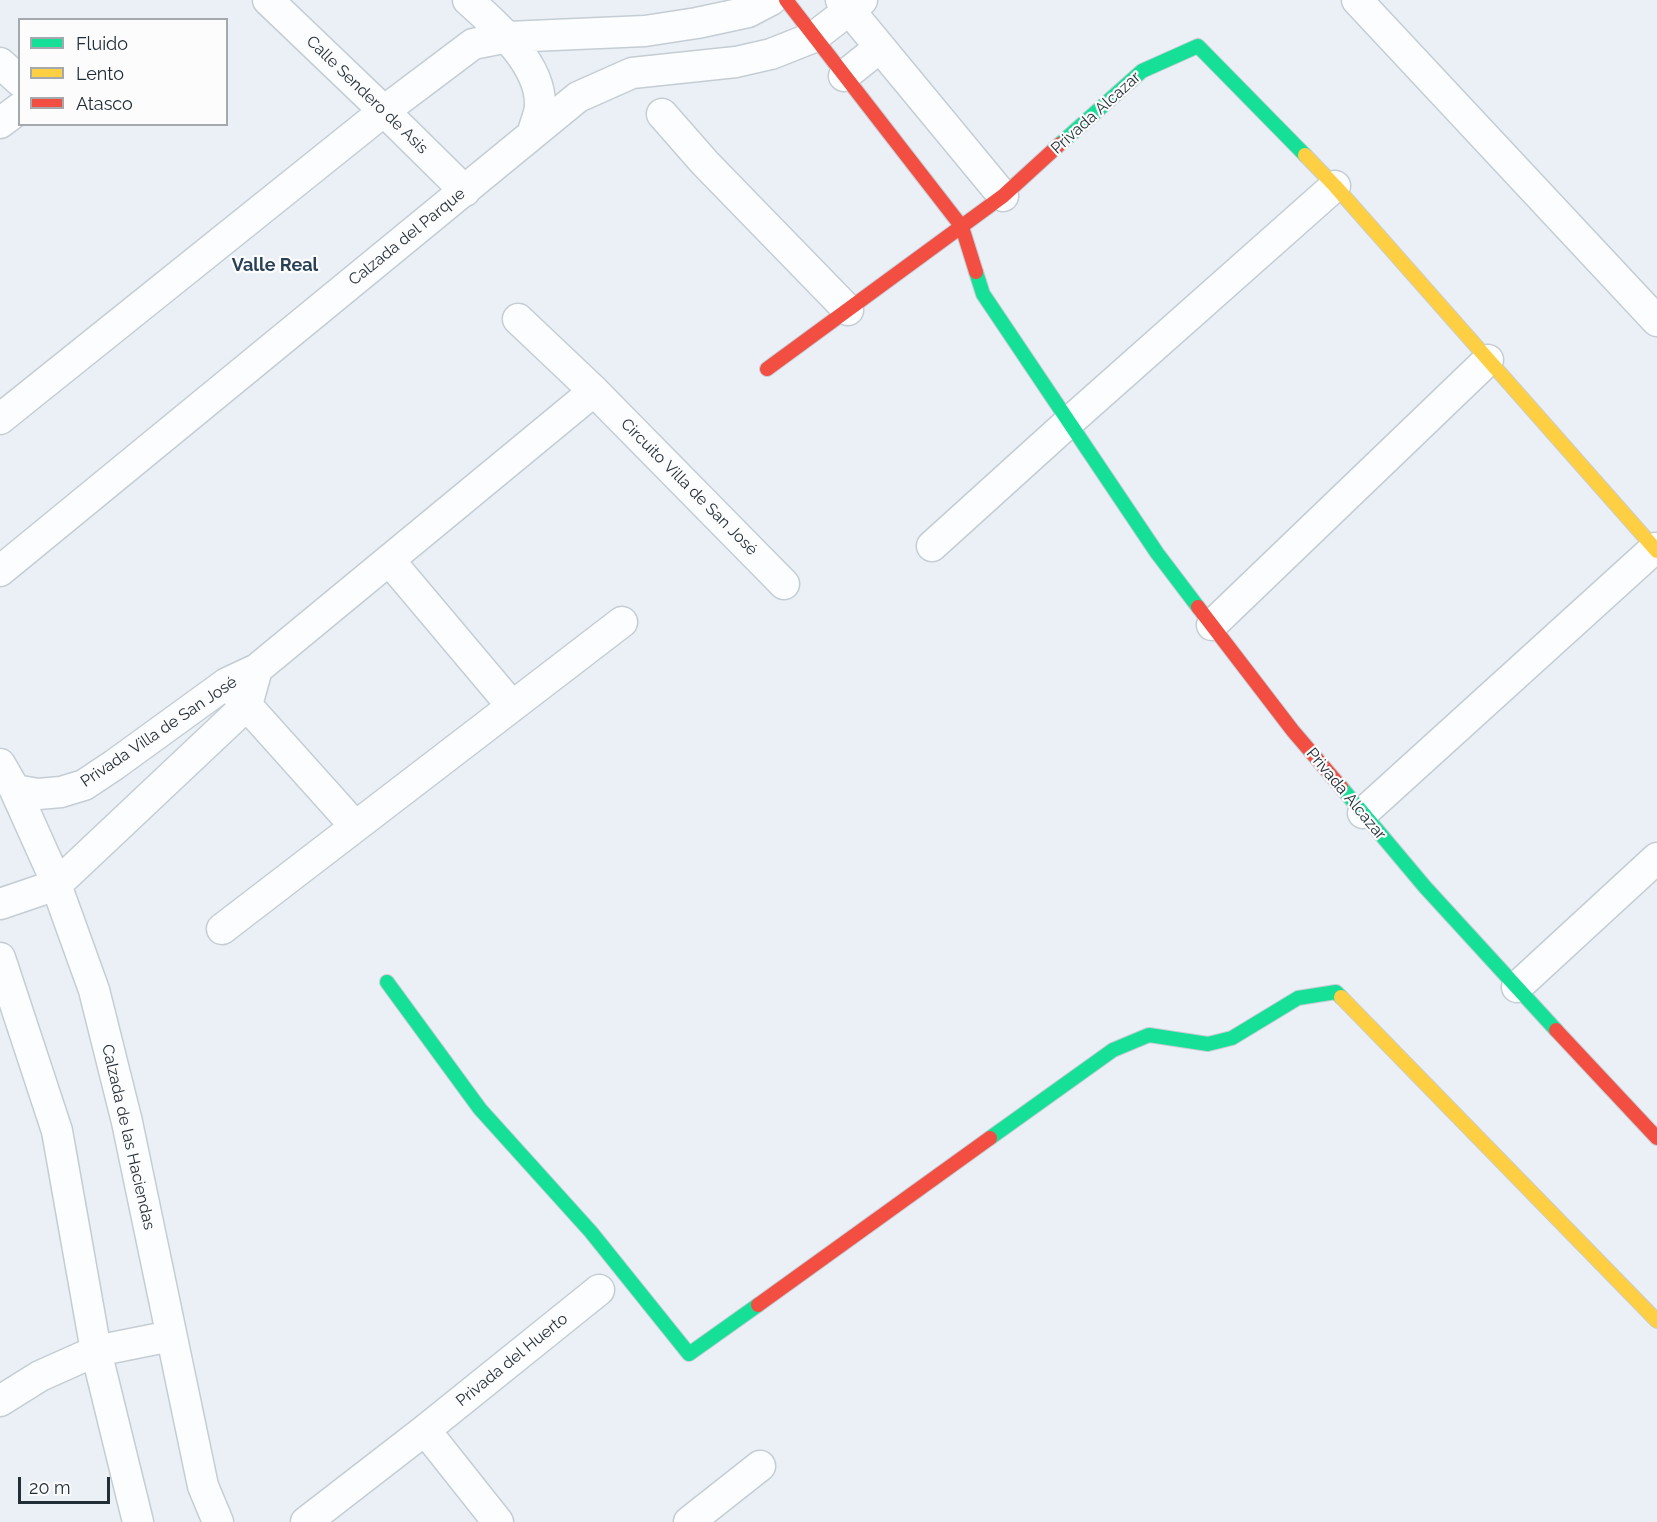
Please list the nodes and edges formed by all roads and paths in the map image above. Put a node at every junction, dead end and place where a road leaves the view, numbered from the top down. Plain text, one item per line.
1 (268, 0) edge
2 (468, 0) edge
3 (771, 0) edge
4 (786, 0) edge
5 (1358, 0) edge
6 (850, 3) edge
7 (508, 37) junction
8 (814, 37) junction
9 (879, 48) junction
10 (0, 63) edge
11 (844, 76) junction
12 (18, 79) edge
13 (18, 110) edge
14 (384, 111) junction
15 (662, 114) dead end
16 (0, 123) edge
17 (533, 132) junction
18 (1335, 186) junction
19 (465, 191) junction
20 (1003, 196) junction
21 (962, 227) junction
22 (848, 310) junction
23 (518, 319) dead end
24 (1657, 321) edge
25 (1488, 360) junction
26 (767, 369) dead end
27 (594, 391) junction
28 (0, 419) edge
29 (1069, 422) junction
30 (932, 546) dead end
31 (1656, 550) edge
32 (389, 560) junction
33 (0, 571) edge
34 (784, 584) dead end
35 (622, 621) dead end
36 (1212, 625) junction
37 (237, 694) junction
38 (512, 705) junction
39 (0, 764) edge
40 (15, 790) junction
41 (1363, 813) junction
42 (355, 826) junction
43 (1657, 858) edge
44 (56, 885) junction
45 (0, 904) edge
46 (222, 929) dead end
47 (0, 958) edge
48 (387, 982) dead end
49 (1517, 987) junction
50 (1657, 1138) edge
51 (599, 1290) dead end
52 (1657, 1321) edge
53 (171, 1336) junction
54 (96, 1351) junction
55 (0, 1401) edge
56 (425, 1430) junction
57 (759, 1466) dead end
58 (138, 1522) edge
59 (218, 1522) edge
60 (306, 1522) edge
61 (498, 1522) edge
62 (689, 1522) edge

1 - 14 street, Calle Sendero de Asis
2 - 7 street
3 - 7 street
4 - 8 street
5 - 24 street
6 - 8 street, Calzada del Parque
6 - 9 street
7 - 14 street
7 - 17 street
8 - 11 street
8 - 17 street, Calzada del Parque
9 - 11 street
9 - 20 street
10 - 12 street
11 - 21 street
13 - 16 street
14 - 19 street, Calle Sendero de Asis
14 - 28 street
15 - 22 street
17 - 19 street, Calzada del Parque
18 - 20 street, Privada Alcazar
18 - 25 street, Privada Alcazar
18 - 29 street
19 - 33 street, Calzada del Parque
20 - 21 street, Privada Alcazar
21 - 22 street, Privada Alcazar
21 - 29 street, Privada Alcazar
22 - 26 street, Privada Alcazar
23 - 27 street, Circuito Villa de San José
25 - 31 street, Privada Alcazar
25 - 36 street
27 - 32 street
27 - 34 street, Circuito Villa de San José
29 - 30 street
29 - 36 street, Privada Alcazar
31 - 41 street
32 - 37 street, Privada Villa de San José
32 - 38 street
35 - 38 street
36 - 41 street, Privada Alcazar
37 - 40 street, Privada Villa de San José
37 - 42 street
37 - 44 street, Privada Villa de San José
38 - 42 street
39 - 40 street, Calzada de las Haciendas
40 - 44 street, Calzada de las Haciendas
41 - 49 street, Privada Alcazar
42 - 46 street
43 - 49 street
44 - 45 street
44 - 53 street, Calzada de las Haciendas
47 - 54 street
48 - 52 street
49 - 50 street, Privada Alcazar
51 - 56 street, Privada del Huerto
53 - 54 street
53 - 59 street, Calzada de las Haciendas
54 - 55 street
54 - 58 street
56 - 60 street, Privada del Huerto
56 - 61 street
57 - 62 street

